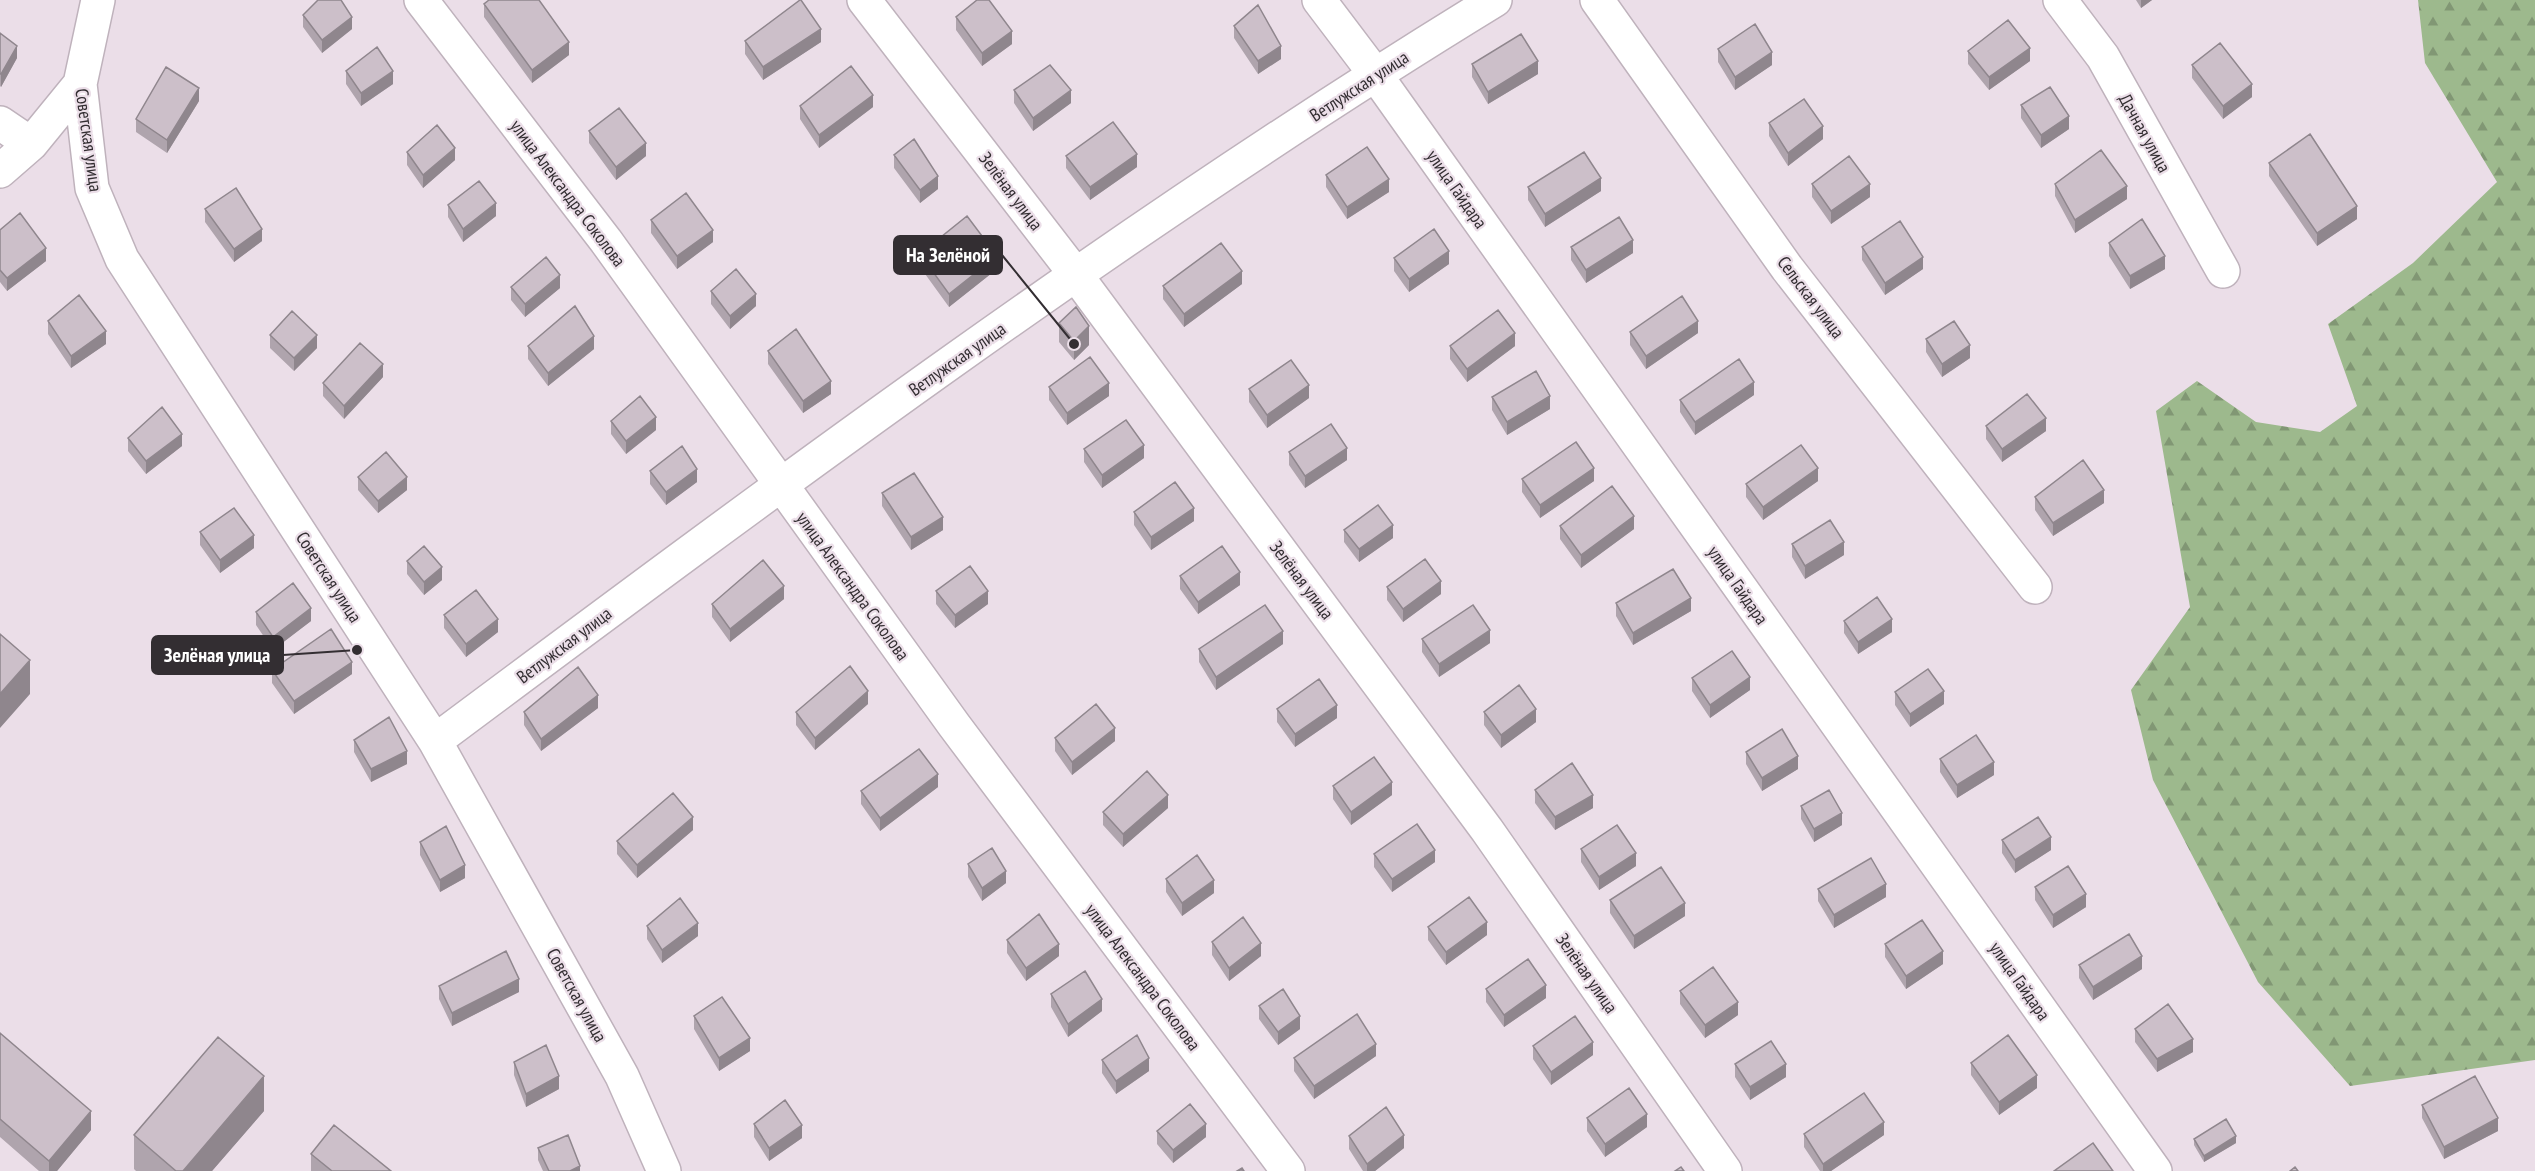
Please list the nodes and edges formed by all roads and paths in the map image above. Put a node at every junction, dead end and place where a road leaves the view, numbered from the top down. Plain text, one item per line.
1 (98, 0) edge
2 (421, 0) edge
3 (864, 0) edge
4 (1319, 0) edge
5 (1495, 0) edge
6 (1597, 0) edge
7 (2060, 0) edge
8 (1375, 74) junction
9 (80, 84) junction
10 (0, 123) edge
11 (31, 144) junction
12 (0, 171) edge
13 (2223, 271) dead end
14 (1076, 275) junction
15 (780, 484) junction
16 (2036, 587) dead end
17 (435, 741) junction
18 (664, 1171) edge
19 (1288, 1171) edge
20 (1725, 1171) edge
21 (2155, 1171) edge

1 - 9 street, Советская улица
2 - 15 street, улица Александра Соколова
3 - 14 street, Зелёная улица
4 - 8 street, улица Гайдара
5 - 8 street, Ветлужская улица
6 - 16 street, Сельская улица
7 - 13 street, Дачная улица
8 - 14 street, Ветлужская улица
8 - 21 street, улица Гайдара
9 - 11 street
9 - 17 street, Советская улица
10 - 11 street
11 - 12 street
14 - 15 street, Ветлужская улица
14 - 20 street, Зелёная улица
15 - 17 street, Ветлужская улица
15 - 19 street, улица Александра Соколова
17 - 18 street, Советская улица

